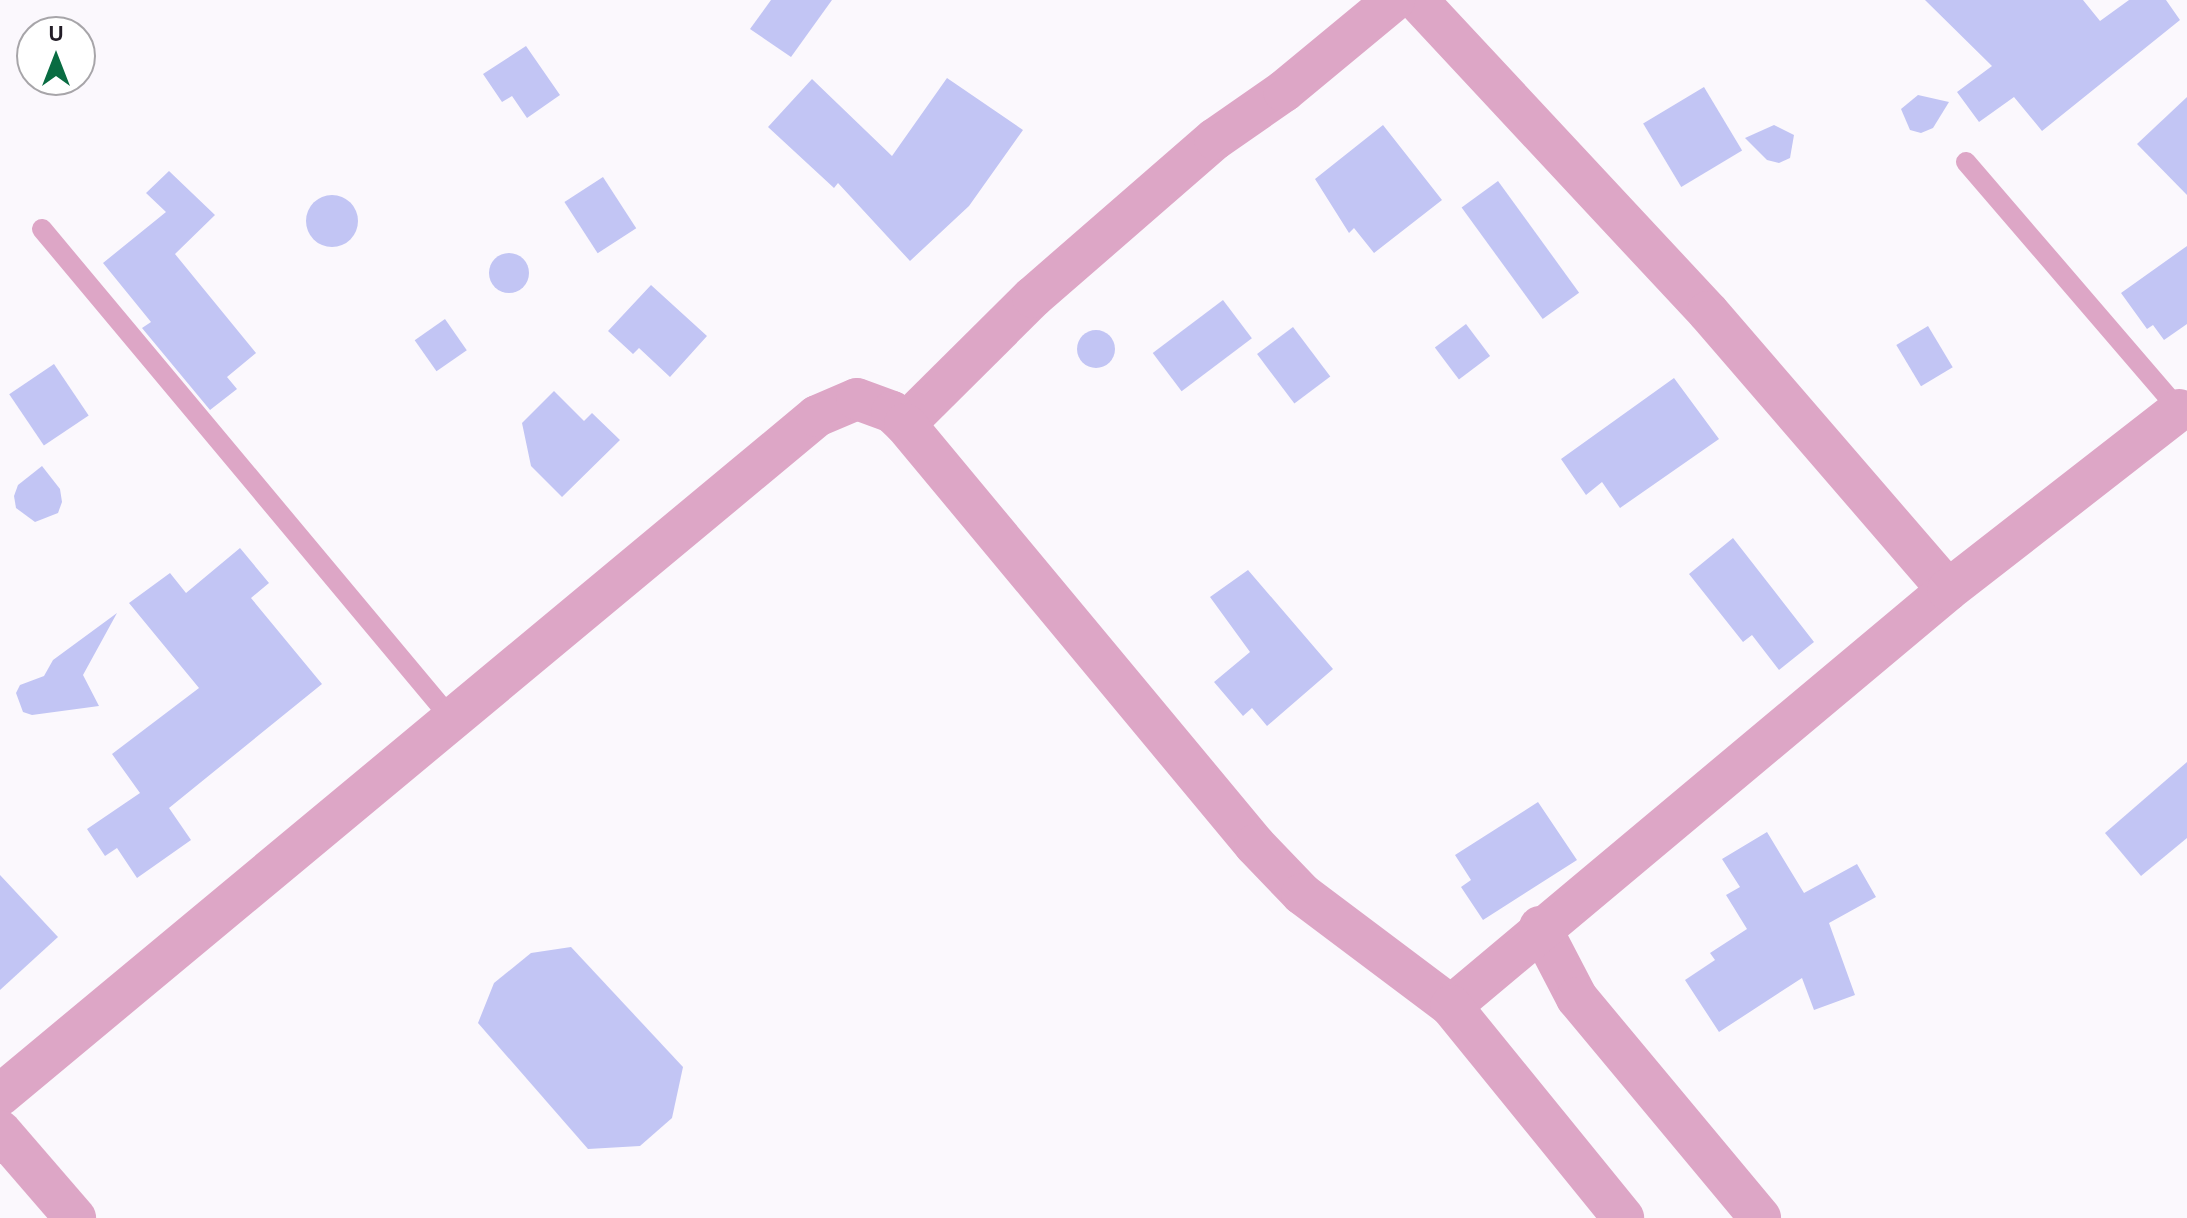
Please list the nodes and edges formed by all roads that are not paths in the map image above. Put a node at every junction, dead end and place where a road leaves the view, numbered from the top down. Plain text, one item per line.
1 (1394, 0) edge
2 (1417, 0) edge
3 (1966, 162) dead end
4 (42, 229) dead end
5 (2179, 410) joint
6 (905, 424) junction
7 (1948, 590) junction
8 (454, 722) junction
9 (1540, 927) junction
10 (1451, 1006) junction
11 (0, 1095) edge
12 (7, 1148) edge
13 (75, 1218) edge
14 (1623, 1218) edge
15 (1760, 1218) edge

1 - 6 street
2 - 7 street
3 - 5 lane
4 - 8 lane
5 - 7 street
6 - 8 street
6 - 10 street
7 - 9 street
8 - 11 street
9 - 10 street
9 - 15 street
10 - 14 street
12 - 13 street

